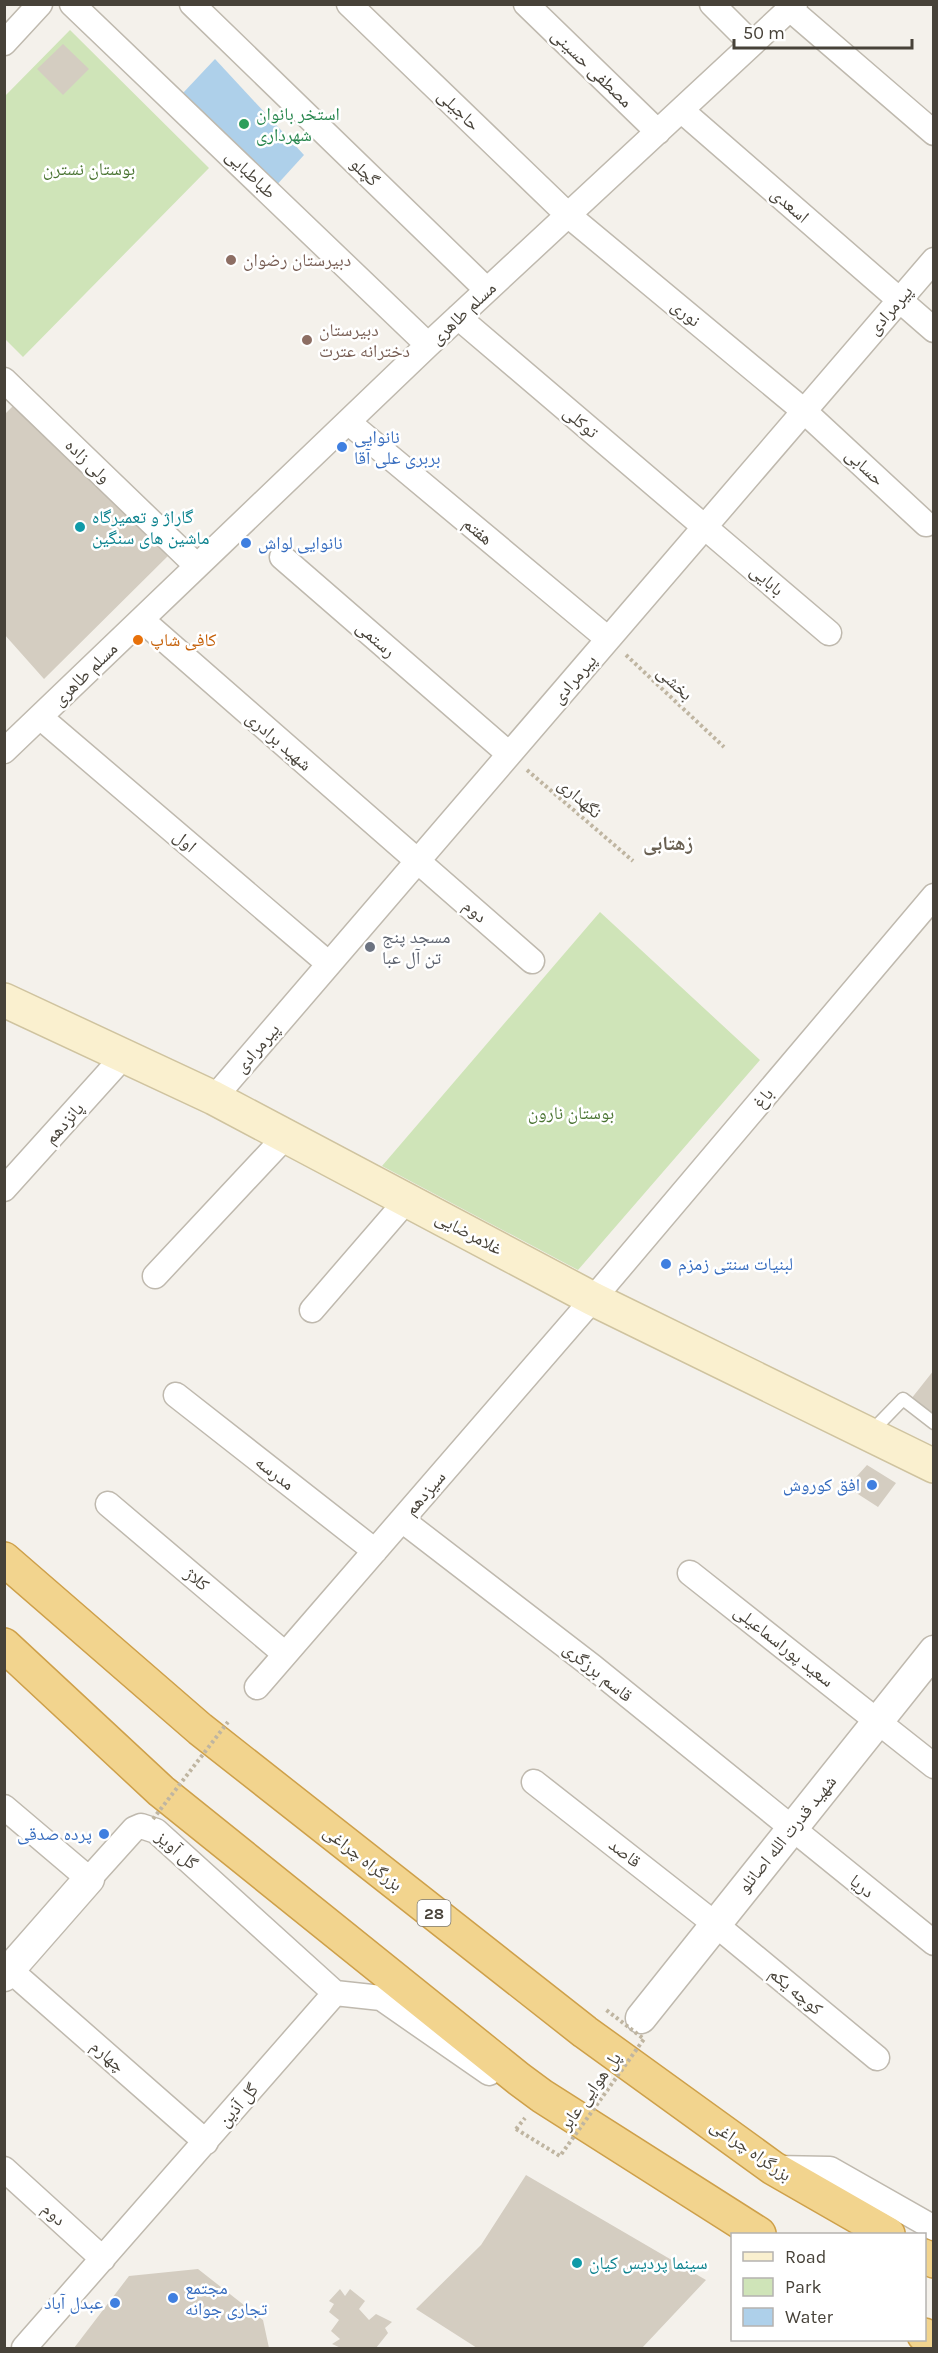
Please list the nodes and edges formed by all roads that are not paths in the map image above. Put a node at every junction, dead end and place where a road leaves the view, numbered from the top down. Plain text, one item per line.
1 (40, 4) edge
2 (72, 4) edge
3 (192, 4) edge
4 (349, 4) edge
5 (526, 4) edge
6 (712, 4) edge
7 (793, 7) edge
8 (4, 43) edge
9 (752, 44) junction
10 (681, 110) junction
11 (658, 132) junction
12 (933, 133) edge
13 (568, 215) junction
14 (933, 260) edge
15 (487, 290) junction
16 (899, 301) junction
17 (458, 317) junction
18 (933, 330) edge
19 (428, 345) junction
20 (4, 380) edge
21 (804, 411) junction
22 (348, 422) junction
23 (926, 524) dead end
24 (705, 526) junction
25 (282, 557) dead end
26 (197, 566) junction
27 (141, 620) junction
28 (829, 633) dead end
29 (608, 639) junction
30 (40, 717) junction
31 (4, 751) edge
32 (509, 754) junction
33 (417, 862) junction
34 (933, 896) edge
35 (532, 961) dead end
36 (329, 964) junction
37 (4, 1000) edge
38 (123, 1057) junction
39 (214, 1098) junction
40 (286, 1136) junction
41 (4, 1189) edge
42 (406, 1200) junction
43 (154, 1276) dead end
44 (594, 1299) junction
45 (312, 1310) dead end
46 (176, 1395) dead end
47 (933, 1423) edge
48 (870, 1434) junction
49 (933, 1466) edge
50 (108, 1504) dead end
51 (402, 1520) junction
52 (375, 1551) junction
53 (4, 1559) edge
54 (690, 1573) dead end
55 (4, 1645) edge
56 (933, 1651) edge
57 (285, 1654) junction
58 (256, 1687) dead end
59 (878, 1720) junction
60 (933, 1766) edge
61 (534, 1782) dead end
62 (4, 1807) edge
63 (791, 1828) junction
64 (89, 1880) junction
65 (716, 1924) junction
66 (933, 1943) edge
67 (7, 1973) edge
68 (334, 1993) junction
69 (641, 2018) dead end
70 (877, 2058) dead end
71 (504, 2076) junction
72 (206, 2142) junction
73 (773, 2168) junction
74 (4, 2169) edge
75 (933, 2228) edge
76 (756, 2233) edge
77 (885, 2233) edge
78 (103, 2259) junction
79 (24, 2349) edge

1 - 8 street
2 - 19 street, طباطبایی
3 - 15 street, گچلو
4 - 13 street, حاجیلی
5 - 11 street, مصطفی حسینی
6 - 9 street
7 - 9 street, مسلم طاهری
7 - 12 street
9 - 10 street, مسلم طاهری
10 - 11 street, مسلم طاهری
10 - 16 street, اسعدی
11 - 13 street, مسلم طاهری
13 - 15 street, مسلم طاهری
13 - 21 street, نوری
14 - 16 street, پیرمرادی
15 - 17 street, مسلم طاهری
16 - 18 street
16 - 21 street, پیرمرادی
17 - 19 street, مسلم طاهری
17 - 24 street, توکلی
19 - 22 street, مسلم طاهری
20 - 26 street, ولی زاده
21 - 23 street, حسابی
21 - 24 street, پیرمرادی
22 - 26 street, مسلم طاهری
22 - 29 street, هفتم
24 - 28 street, بابایی
24 - 29 street, پیرمرادی
25 - 32 street, رستمی
26 - 27 street, مسلم طاهری
27 - 30 street, مسلم طاهری
27 - 33 street, شهید برادری
29 - 32 street, پیرمرادی
30 - 31 street, مسلم طاهری
30 - 36 street, اول
32 - 33 street, پیرمرادی
33 - 35 street, دوم
33 - 36 street, پیرمرادی
34 - 44 street, باغ
36 - 39 street, پیرمرادی
37 - 38 main road, غلامرضایی
38 - 39 main road, غلامرضایی
38 - 41 street, پانزدهم
39 - 40 main road, غلامرضایی
40 - 42 main road, غلامرضایی
40 - 43 street
42 - 44 main road, غلامرضایی
42 - 45 street
44 - 48 main road, غلامرضایی
44 - 51 street, سیزدهم
46 - 52 street, مدرسه
47 - 48 lane
48 - 49 main road, غلامرضایی
50 - 57 street, کلاژ
51 - 52 street, سیزدهم
51 - 63 street, قاسم برزگری
52 - 57 street, سیزدهم
53 - 73 highway, بزرگراه چراغی / 28
54 - 59 street, سعید پوراسماعیلی
55 - 71 highway
56 - 59 street, شهید قدرت الله اصانلو
57 - 58 street, سیزدهم
59 - 60 street, سعید پوراسماعیلی
59 - 63 street, شهید قدرت الله اصانلو
61 - 65 street, قاصد
62 - 64 street
63 - 65 street, شهید قدرت الله اصانلو
63 - 66 street, دریا
64 - 67 street, گل آویز
64 - 68 street, گل آویز
65 - 69 street, شهید قدرت الله اصانلو
65 - 70 street, کوچه یکم
67 - 72 street, چهارم
68 - 71 street
68 - 72 street, گل آذین
71 - 76 highway
72 - 78 street, گل آذین
73 - 75 street
73 - 77 highway, بزرگراه چراغی / 28
74 - 78 street, دوم
78 - 79 street, گل آذین

